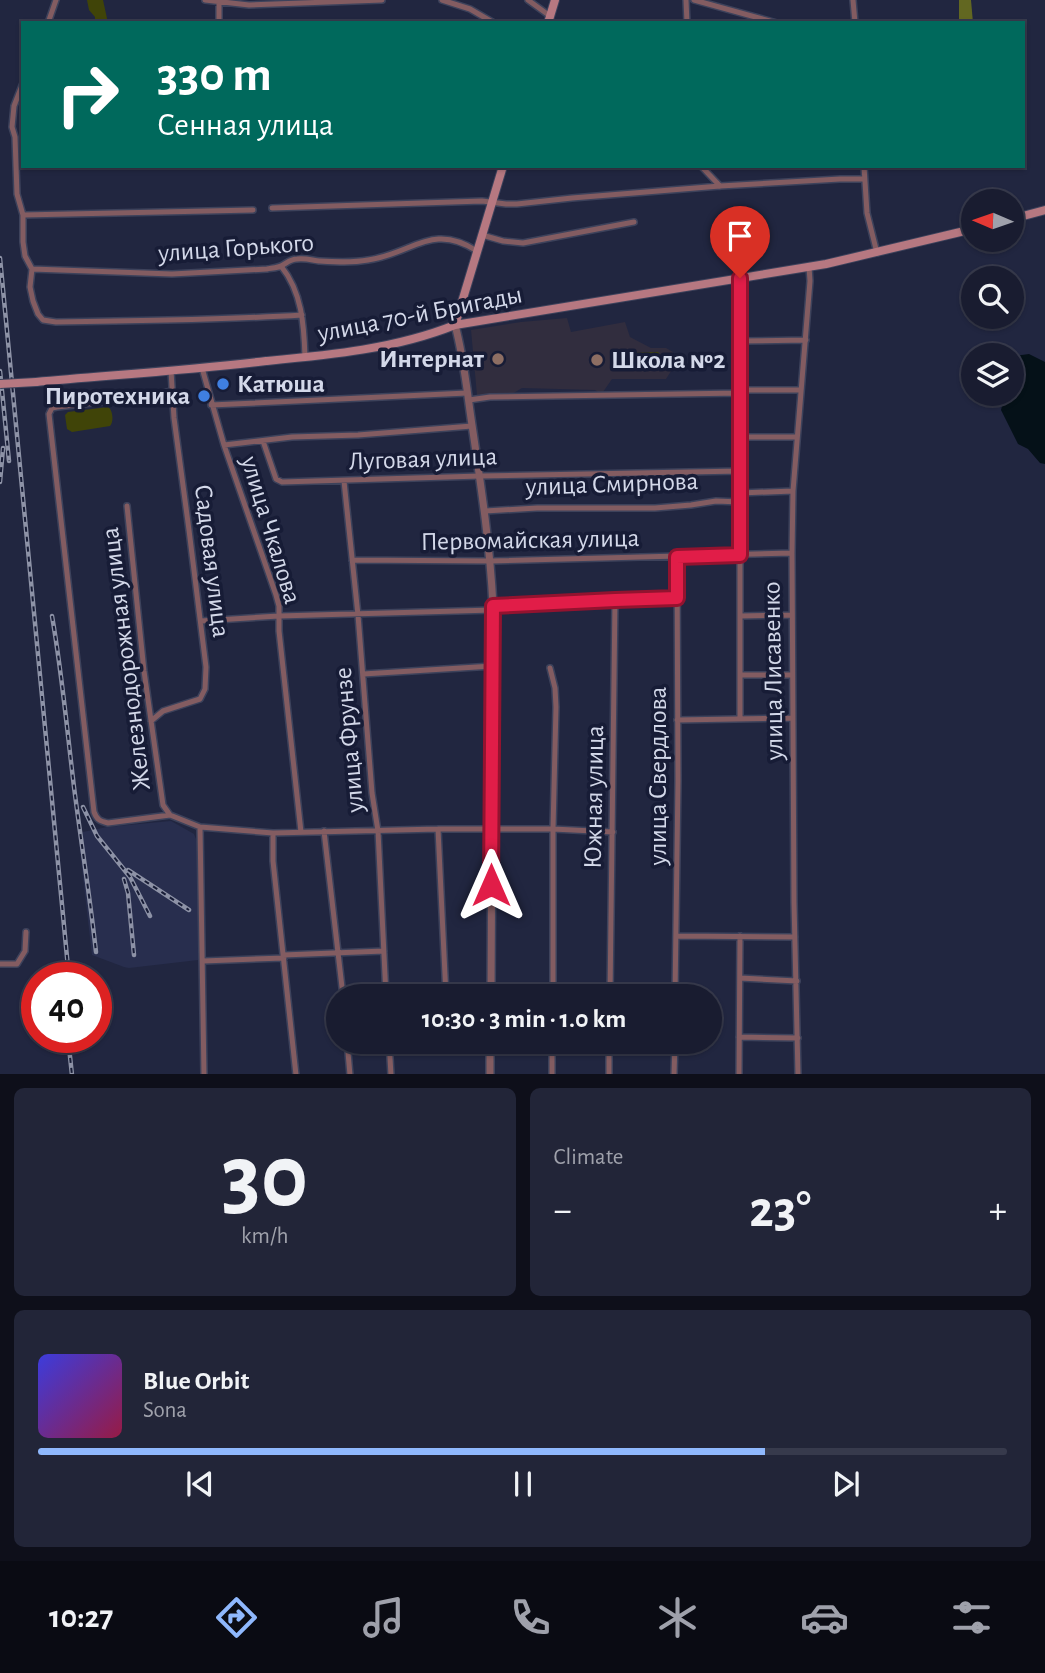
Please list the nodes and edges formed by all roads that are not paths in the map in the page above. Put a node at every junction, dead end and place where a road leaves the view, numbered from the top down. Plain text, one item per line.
1 (56, 0) edge
2 (205, 0) edge
3 (382, 0) edge
4 (442, 0) edge
5 (528, 0) edge
6 (555, 0) edge
7 (686, 0) edge
8 (694, 0) edge
9 (853, 0) edge
10 (219, 3) junction
11 (736, 12) junction
12 (549, 19) edge
13 (49, 21) edge
14 (219, 21) edge
15 (491, 21) edge
16 (687, 21) edge
17 (738, 21) edge
18 (770, 21) edge
19 (855, 21) edge
20 (21, 88) edge
21 (15, 137) junction
22 (21, 137) edge
23 (502, 168) edge
24 (703, 168) edge
25 (864, 168) edge
26 (864, 179) junction
27 (720, 186) junction
28 (492, 202) junction
29 (272, 208) dead end
30 (253, 210) dead end
31 (1045, 210) edge
32 (23, 215) junction
33 (1024, 216) edge
34 (634, 222) dead end
35 (961, 232) edge
36 (482, 236) junction
37 (477, 251) junction
38 (877, 253) junction
39 (281, 266) junction
40 (809, 267) junction
41 (32, 269) junction
42 (740, 278) junction
43 (302, 315) junction
44 (455, 325) junction
45 (806, 340) junction
46 (740, 341) junction
47 (305, 357) junction
48 (202, 368) junction
49 (171, 371) junction
50 (0, 384) edge
51 (801, 390) junction
52 (172, 391) junction
53 (739, 391) junction
54 (468, 397) junction
55 (211, 405) junction
56 (472, 426) junction
57 (739, 437) junction
58 (797, 438) junction
59 (263, 441) junction
60 (224, 445) junction
61 (740, 471) junction
62 (480, 476) junction
63 (344, 481) junction
64 (793, 491) junction
65 (740, 492) junction
66 (740, 502) junction
67 (127, 506) dead end
68 (485, 511) junction
69 (792, 553) junction
70 (740, 555) junction
71 (677, 557) junction
72 (352, 560) junction
73 (491, 561) junction
74 (677, 598) junction
75 (615, 600) junction
76 (493, 608) junction
77 (358, 615) junction
78 (792, 615) junction
79 (279, 616) junction
80 (740, 616) junction
81 (201, 621) junction
82 (493, 666) junction
83 (550, 668) dead end
84 (363, 674) junction
85 (740, 675) junction
86 (792, 675) junction
87 (793, 718) junction
88 (740, 719) junction
89 (677, 720) junction
90 (151, 721) junction
91 (170, 815) junction
92 (200, 827) junction
93 (438, 829) junction
94 (491, 830) junction
95 (553, 830) junction
96 (324, 831) junction
97 (378, 831) junction
98 (301, 832) junction
99 (613, 832) junction
100 (273, 833) junction
101 (26, 932) dead end
102 (676, 936) junction
103 (740, 936) junction
104 (795, 937) junction
105 (384, 951) junction
106 (338, 953) junction
107 (284, 956) junction
108 (203, 961) junction
109 (0, 964) edge
110 (740, 978) junction
111 (797, 981) junction
112 (342, 984) edge
113 (385, 984) edge
114 (445, 984) edge
115 (491, 984) edge
116 (553, 984) edge
117 (610, 984) edge
118 (675, 984) edge
119 (739, 1037) junction
120 (798, 1038) junction
121 (348, 1054) edge
122 (390, 1054) edge
123 (490, 1054) edge
124 (552, 1054) edge
125 (609, 1054) edge
126 (675, 1054) edge
127 (295, 1073) edge
128 (204, 1074) edge
129 (350, 1074) edge
130 (391, 1074) edge
131 (490, 1074) edge
132 (552, 1074) edge
133 (609, 1074) edge
134 (674, 1074) edge
135 (739, 1074) edge
136 (798, 1074) edge

1 - 13 street
2 - 10 street
3 - 10 street
4 - 15 street
5 - 12 street
6 - 12 main road
7 - 16 street
8 - 11 street
9 - 19 street
10 - 14 street
11 - 17 street
11 - 18 street
20 - 21 street
21 - 22 street
21 - 32 street
23 - 28 main road
24 - 27 street
25 - 26 street
26 - 27 street
26 - 38 street
27 - 28 street
28 - 29 street
28 - 36 main road
30 - 32 street
31 - 33 main road
32 - 41 street
34 - 36 street
35 - 38 main road, улица 70-й Бригады
36 - 37 main road
37 - 39 street, улица Горького
37 - 44 main road
38 - 40 main road, улица 70-й Бригады
39 - 41 street, улица Горького
39 - 43 street
40 - 42 main road, улица 70-й Бригады
40 - 45 street, улица Лисавенко
41 - 43 street
42 - 44 main road, улица 70-й Бригады
42 - 46 street
43 - 47 street
44 - 47 main road, улица 70-й Бригады
44 - 54 street
45 - 46 street
45 - 51 street, улица Лисавенко
46 - 53 street
47 - 48 main road, улица 70-й Бригады
48 - 49 main road, улица 70-й Бригады
48 - 55 street, улица Чкалова
49 - 50 main road, улица 70-й Бригады, bridge
49 - 52 street, Садовая улица
51 - 53 street
51 - 58 street, улица Лисавенко
52 - 81 street, Садовая улица
52 - 91 street
53 - 54 street
53 - 57 street
54 - 55 street
54 - 56 street
55 - 60 street, улица Чкалова
56 - 59 street
56 - 62 street
57 - 58 street
57 - 61 street
58 - 64 street, улица Лисавенко
59 - 60 street
59 - 63 street, Луговая улица
60 - 79 street, улица Чкалова
61 - 62 street, Луговая улица
61 - 65 street
62 - 63 street, Луговая улица
62 - 68 street
63 - 72 street, улица Фрунзе
64 - 65 street
64 - 69 street, улица Лисавенко
65 - 66 street
66 - 68 street, улица Смирнова
66 - 70 street
67 - 90 street, Железнодорожная улица
68 - 73 street
69 - 70 street, Первомайская улица
69 - 78 street, улица Лисавенко
70 - 71 street, Первомайская улица
70 - 80 street
71 - 73 street, Первомайская улица
71 - 74 street, улица Свердлова
72 - 73 street, Первомайская улица
72 - 77 street, улица Фрунзе
73 - 76 street
74 - 75 street
74 - 89 street, улица Свердлова
75 - 76 street
75 - 99 street, Южная улица
76 - 77 street
76 - 82 street
77 - 79 street
77 - 84 street, улица Фрунзе
78 - 80 street
78 - 86 street, улица Лисавенко
79 - 81 street
79 - 98 street, улица Чкалова
80 - 85 street
81 - 90 street, Садовая улица
82 - 84 street
82 - 94 street
83 - 95 street
84 - 97 street, улица Фрунзе
85 - 86 street
85 - 88 street
86 - 87 street, улица Лисавенко
87 - 88 street
87 - 104 street, улица Лисавенко
88 - 89 street
89 - 102 street, улица Свердлова
90 - 91 street, Железнодорожная улица
91 - 92 street, Железнодорожная улица
92 - 100 street, Железнодорожная улица
92 - 108 street
93 - 94 street, Железнодорожная улица
93 - 97 street, Железнодорожная улица
93 - 114 street
94 - 95 street, Железнодорожная улица
94 - 115 street
95 - 99 street, Железнодорожная улица
95 - 116 street
96 - 97 street, Железнодорожная улица
96 - 98 street, Железнодорожная улица
96 - 106 street
97 - 105 street, улица Фрунзе
98 - 100 street, Железнодорожная улица
99 - 117 street, Южная улица
100 - 107 street
101 - 109 street
102 - 103 street
102 - 118 street, улица Свердлова
103 - 104 street
103 - 110 street
104 - 111 street, улица Лисавенко
105 - 106 street
105 - 113 street, улица Фрунзе
106 - 107 street
106 - 112 street
107 - 108 street
107 - 127 street
108 - 128 street
110 - 111 street
110 - 119 street
111 - 120 street, улица Лисавенко
119 - 120 street
119 - 135 street
120 - 136 street, улица Лисавенко
121 - 129 street
122 - 130 street
123 - 131 street
124 - 132 street
125 - 133 street
126 - 134 street

